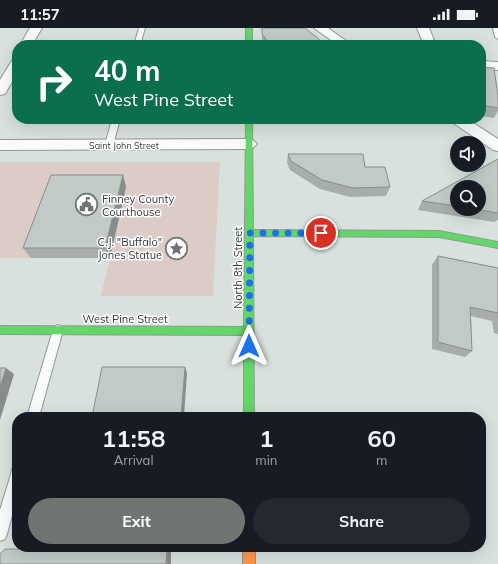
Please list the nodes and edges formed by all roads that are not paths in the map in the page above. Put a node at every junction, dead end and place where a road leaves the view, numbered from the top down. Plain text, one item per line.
1 (36, 28) edge
2 (142, 28) edge
3 (249, 28) edge
4 (320, 28) edge
5 (422, 28) edge
6 (496, 28) edge
7 (498, 37) edge
8 (29, 40) edge
9 (138, 40) edge
10 (249, 40) edge
11 (338, 40) edge
12 (428, 40) edge
13 (486, 65) edge
14 (498, 66) edge
15 (12, 71) edge
16 (0, 91) edge
17 (115, 124) edge
18 (249, 124) edge
19 (465, 124) edge
20 (249, 144) junction
21 (0, 145) edge
22 (109, 145) junction
23 (498, 146) edge
24 (250, 233) junction
25 (498, 245) edge
26 (0, 330) edge
27 (58, 330) junction
28 (249, 331) junction
29 (34, 412) edge
30 (249, 412) edge
31 (12, 492) edge
32 (0, 534) edge
33 (249, 552) edge
34 (249, 564) edge

1 - 8 street
2 - 9 lane
3 - 10 street
4 - 11 street
5 - 12 street
6 - 7 lane
13 - 14 street
15 - 16 street
17 - 22 lane
18 - 20 street, North 8th Street
19 - 23 street
20 - 22 street, Saint John Street
20 - 24 street, North 8th Street
21 - 22 street, Saint John Street
24 - 25 street
24 - 28 street, North 8th Street
26 - 27 street, West Pine Street
27 - 28 street, West Pine Street
27 - 29 lane
28 - 30 street, North 8th Street
31 - 32 lane
33 - 34 street

